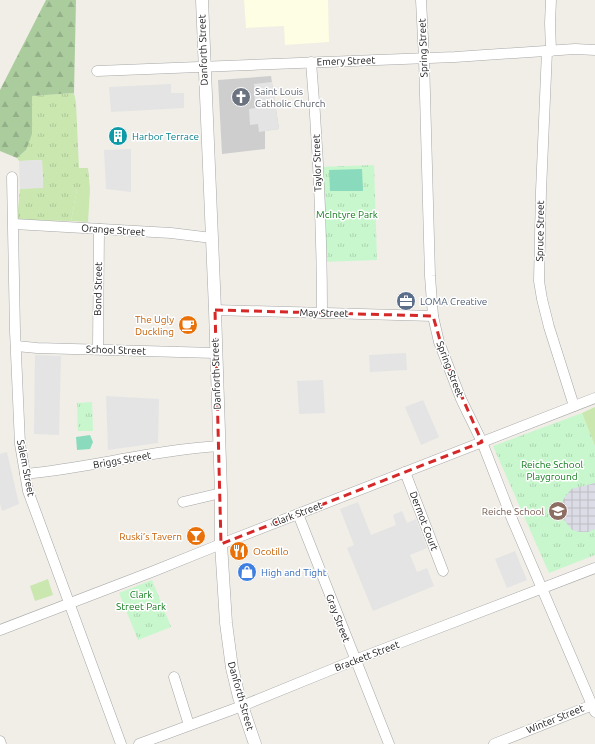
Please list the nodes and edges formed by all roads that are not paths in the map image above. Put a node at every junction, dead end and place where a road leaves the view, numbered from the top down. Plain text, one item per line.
1 (202, 0) edge
2 (421, 0) edge
3 (551, 0) edge
4 (595, 50) edge
5 (549, 51) junction
6 (424, 58) junction
7 (311, 62) junction
8 (204, 67) junction
9 (97, 72) dead end
10 (12, 177) dead end
11 (14, 224) junction
12 (99, 229) junction
13 (212, 238) junction
14 (214, 310) junction
15 (322, 313) junction
16 (433, 316) junction
17 (16, 346) junction
18 (98, 349) junction
19 (216, 353) junction
20 (595, 398) edge
21 (574, 406) junction
22 (482, 442) junction
23 (219, 446) junction
24 (405, 472) junction
25 (25, 474) junction
26 (221, 493) junction
27 (183, 502) dead end
28 (298, 514) junction
29 (221, 544) junction
30 (595, 568) edge
31 (443, 571) dead end
32 (543, 589) junction
33 (70, 603) junction
34 (0, 630) edge
35 (355, 660) junction
36 (174, 677) dead end
37 (242, 706) junction
38 (594, 707) edge
39 (189, 725) junction
40 (0, 741) edge
41 (1, 744) edge
42 (122, 744) edge
43 (139, 744) edge
44 (255, 744) edge
45 (389, 744) edge
46 (494, 744) edge

1 - 8 street, Danforth Street
2 - 6 street, Spring Street
3 - 5 street, Spruce Street
4 - 5 street, Emery Street
5 - 6 street, Emery Street
5 - 21 street, Spruce Street
6 - 7 street, Emery Street
6 - 16 street, Spring Street
7 - 8 street, Emery Street
7 - 15 street, Taylor Street
8 - 9 street, Emery Street
8 - 13 street, Danforth Street
10 - 11 street, Salem Street
11 - 12 street, Orange Street
11 - 17 street, Salem Street
12 - 13 street, Orange Street
12 - 18 street, Bond Street
13 - 14 street, Danforth Street
14 - 15 street, May Street
14 - 19 street, Danforth Street
15 - 16 street, May Street
16 - 22 street, Spring Street
17 - 18 street, School Street
17 - 25 street, Salem Street
18 - 19 street, School Street
19 - 23 street, Danforth Street
20 - 21 street, Clark Street
21 - 22 street, Clark Street
22 - 24 street, Clark Street
22 - 32 street, Spring Street
23 - 25 street, Briggs Street
23 - 26 street, Danforth Street
24 - 28 street, Clark Street
24 - 31 street, Dermot Court
25 - 33 street, Salem Street
26 - 27 street
26 - 29 street, Danforth Street
28 - 29 street, Clark Street
28 - 35 street, Gray Street
29 - 33 street, Clark Street
29 - 37 street, Danforth Street
30 - 32 street, Brackett Street
32 - 35 street, Brackett Street
32 - 38 street, Spring Street
33 - 34 street, Clark Street
33 - 42 street, Salem Street
35 - 37 street, Brackett Street
35 - 45 street, Gray Street
36 - 39 street
37 - 39 street, Brackett Street
37 - 44 street, Danforth Street
38 - 46 street, Winter Street
39 - 43 street, Brackett Street
40 - 41 street

